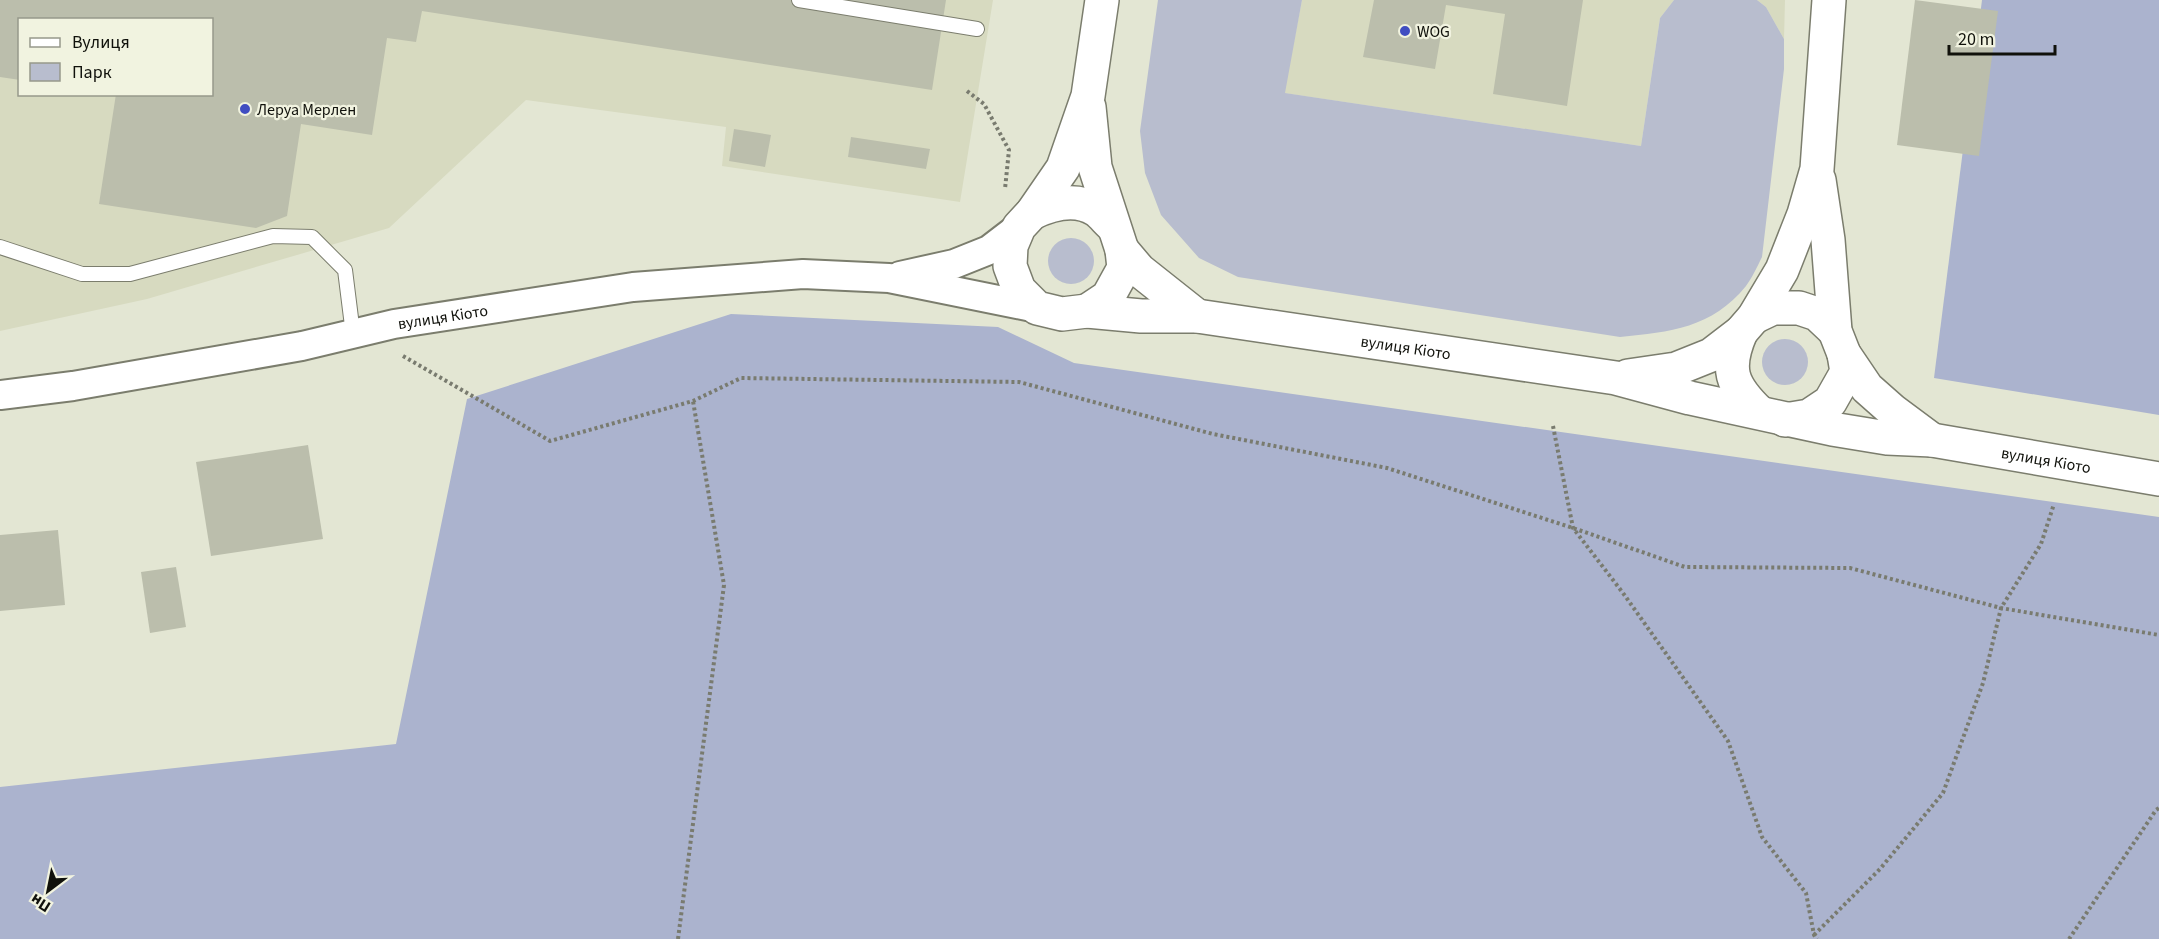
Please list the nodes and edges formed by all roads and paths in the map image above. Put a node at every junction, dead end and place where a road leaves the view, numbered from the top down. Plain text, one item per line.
1 (797, 0) edge
2 (1102, 0) edge
3 (1829, 0) edge
4 (977, 29) dead end
5 (967, 91) dead end
6 (1088, 96) junction
7 (1817, 169) junction
8 (1005, 190) dead end
9 (1025, 220) junction
10 (1118, 238) junction
11 (0, 247) edge
12 (889, 278) junction
13 (1038, 308) junction
14 (1087, 311) junction
15 (1197, 316) junction
16 (1748, 325) junction
17 (353, 334) junction
18 (1840, 343) junction
19 (402, 355) dead end
20 (1616, 378) junction
21 (0, 396) edge
22 (693, 401) junction
23 (1771, 416) junction
24 (1553, 426) dead end
25 (1932, 440) junction
26 (2159, 478) edge
27 (2054, 504) dead end
28 (1573, 528) junction
29 (2001, 608) junction
30 (2159, 635) edge
31 (2159, 808) edge
32 (1816, 938) edge
33 (678, 939) edge
34 (2069, 939) edge

1 - 4 lane
2 - 6 street
3 - 7 street
5 - 8 path
6 - 9 street
6 - 10 street
7 - 16 street
7 - 18 street
9 - 10 street
9 - 12 street
9 - 13 street
10 - 14 street
10 - 15 street
11 - 17 lane
12 - 13 street
12 - 17 street, вулиця Кіото
13 - 14 street
14 - 15 street, вулиця Кіото
15 - 20 street, вулиця Кіото
16 - 18 street
16 - 20 street
16 - 23 street
17 - 21 street, вулиця Кіото
18 - 23 street
18 - 25 street
19 - 22 path
20 - 23 street, вулиця Кіото
22 - 28 path
22 - 33 path
23 - 25 street, вулиця Кіото
24 - 28 path
25 - 26 street, вулиця Кіото
27 - 29 path
28 - 29 path
28 - 32 path
29 - 30 path
29 - 32 path
31 - 34 path

